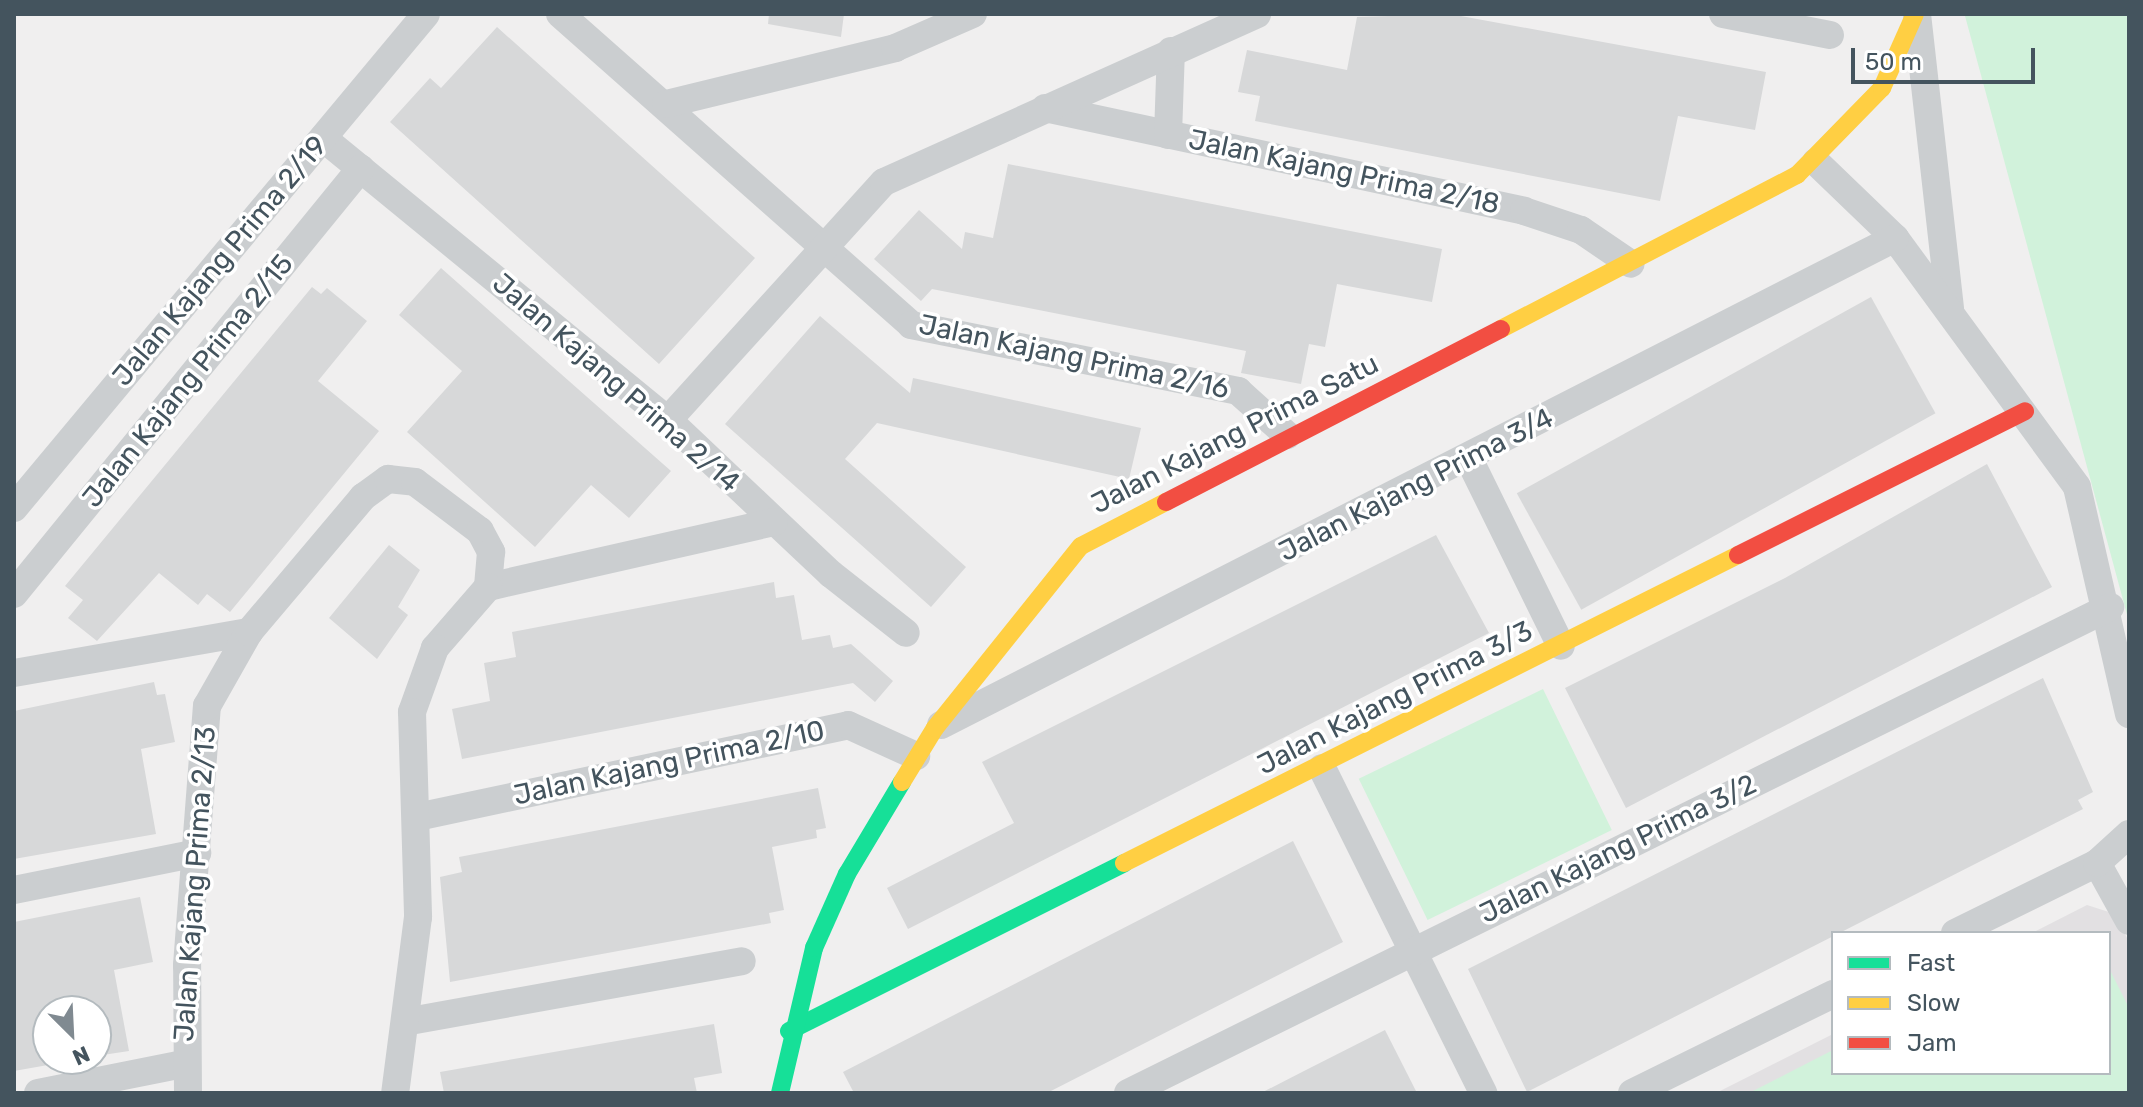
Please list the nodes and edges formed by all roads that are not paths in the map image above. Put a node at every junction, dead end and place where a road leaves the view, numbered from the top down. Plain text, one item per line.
1 (426, 14) edge
2 (560, 14) edge
3 (973, 14) edge
4 (1257, 14) edge
5 (1723, 14) edge
6 (1916, 14) edge
7 (1830, 35) dead end
8 (1171, 51) junction
9 (666, 104) junction
10 (1045, 108) junction
11 (1168, 135) junction
12 (323, 138) junction
13 (1816, 162) junction
14 (361, 168) junction
15 (1895, 238) junction
16 (826, 249) junction
17 (1631, 264) junction
18 (1950, 308) junction
19 (2025, 411) junction
20 (668, 420) junction
21 (1287, 435) junction
22 (1469, 459) junction
23 (14, 508) edge
24 (774, 522) junction
25 (488, 587) junction
26 (14, 594) edge
27 (2110, 607) junction
28 (249, 632) junction
29 (906, 633) dead end
30 (1561, 646) junction
31 (14, 673) edge
32 (2129, 714) edge
33 (935, 728) junction
34 (916, 756) junction
35 (1322, 768) junction
36 (417, 817) junction
37 (2129, 834) edge
38 (197, 853) junction
39 (2097, 863) junction
40 (14, 890) edge
41 (2129, 921) edge
42 (1959, 931) edge
43 (1413, 951) junction
44 (742, 961) dead end
45 (1831, 995) edge
46 (410, 1021) junction
47 (789, 1031) junction
48 (183, 1064) junction
49 (38, 1093) edge
50 (188, 1093) edge
51 (395, 1093) edge
52 (780, 1093) edge
53 (1128, 1093) edge
54 (1483, 1093) edge
55 (1632, 1093) edge

1 - 12 street, Jalan Kajang Prima 2/19
2 - 9 street, Jalan Kajang Prima 2/16
3 - 9 street
4 - 8 street
5 - 7 street
6 - 13 street, Jalan Kajang Prima Satu
6 - 18 street
8 - 10 street
8 - 11 street
9 - 16 street, Jalan Kajang Prima 2/16
10 - 11 street, Jalan Kajang Prima 2/18
10 - 16 street
11 - 17 street, Jalan Kajang Prima 2/18
12 - 14 street, Jalan Kajang Prima 2/14
12 - 23 street, Jalan Kajang Prima 2/19
13 - 15 street
13 - 17 street, Jalan Kajang Prima Satu
14 - 20 street, Jalan Kajang Prima 2/14
14 - 26 street, Jalan Kajang Prima 2/15
15 - 18 street
15 - 22 street, Jalan Kajang Prima 3/4
16 - 20 street
16 - 21 street, Jalan Kajang Prima 2/16
17 - 21 street, Jalan Kajang Prima Satu
18 - 19 street
19 - 27 street
19 - 30 street, Jalan Kajang Prima 3/3
20 - 24 street, Jalan Kajang Prima 2/14
21 - 33 street, Jalan Kajang Prima Satu
22 - 30 street
22 - 33 street, Jalan Kajang Prima 3/4
24 - 25 street
24 - 29 street, Jalan Kajang Prima 2/14
25 - 28 street, Jalan Kajang Prima 2/13
25 - 36 street
27 - 32 street
27 - 43 street, Jalan Kajang Prima 3/2
28 - 31 street
28 - 38 street, Jalan Kajang Prima 2/13
30 - 35 street, Jalan Kajang Prima 3/3
33 - 34 street, Jalan Kajang Prima Satu
34 - 36 street, Jalan Kajang Prima 2/10
34 - 47 street, Jalan Kajang Prima Satu
35 - 43 street
35 - 47 street, Jalan Kajang Prima 3/3
36 - 46 street
37 - 39 street
38 - 40 street
38 - 48 street, Jalan Kajang Prima 2/13
39 - 41 street
39 - 42 street
43 - 53 street, Jalan Kajang Prima 3/2
43 - 54 street
44 - 46 street
45 - 55 street
46 - 51 street
47 - 52 street, Jalan Kajang Prima Satu
48 - 49 street
48 - 50 street, Jalan Kajang Prima 2/13

